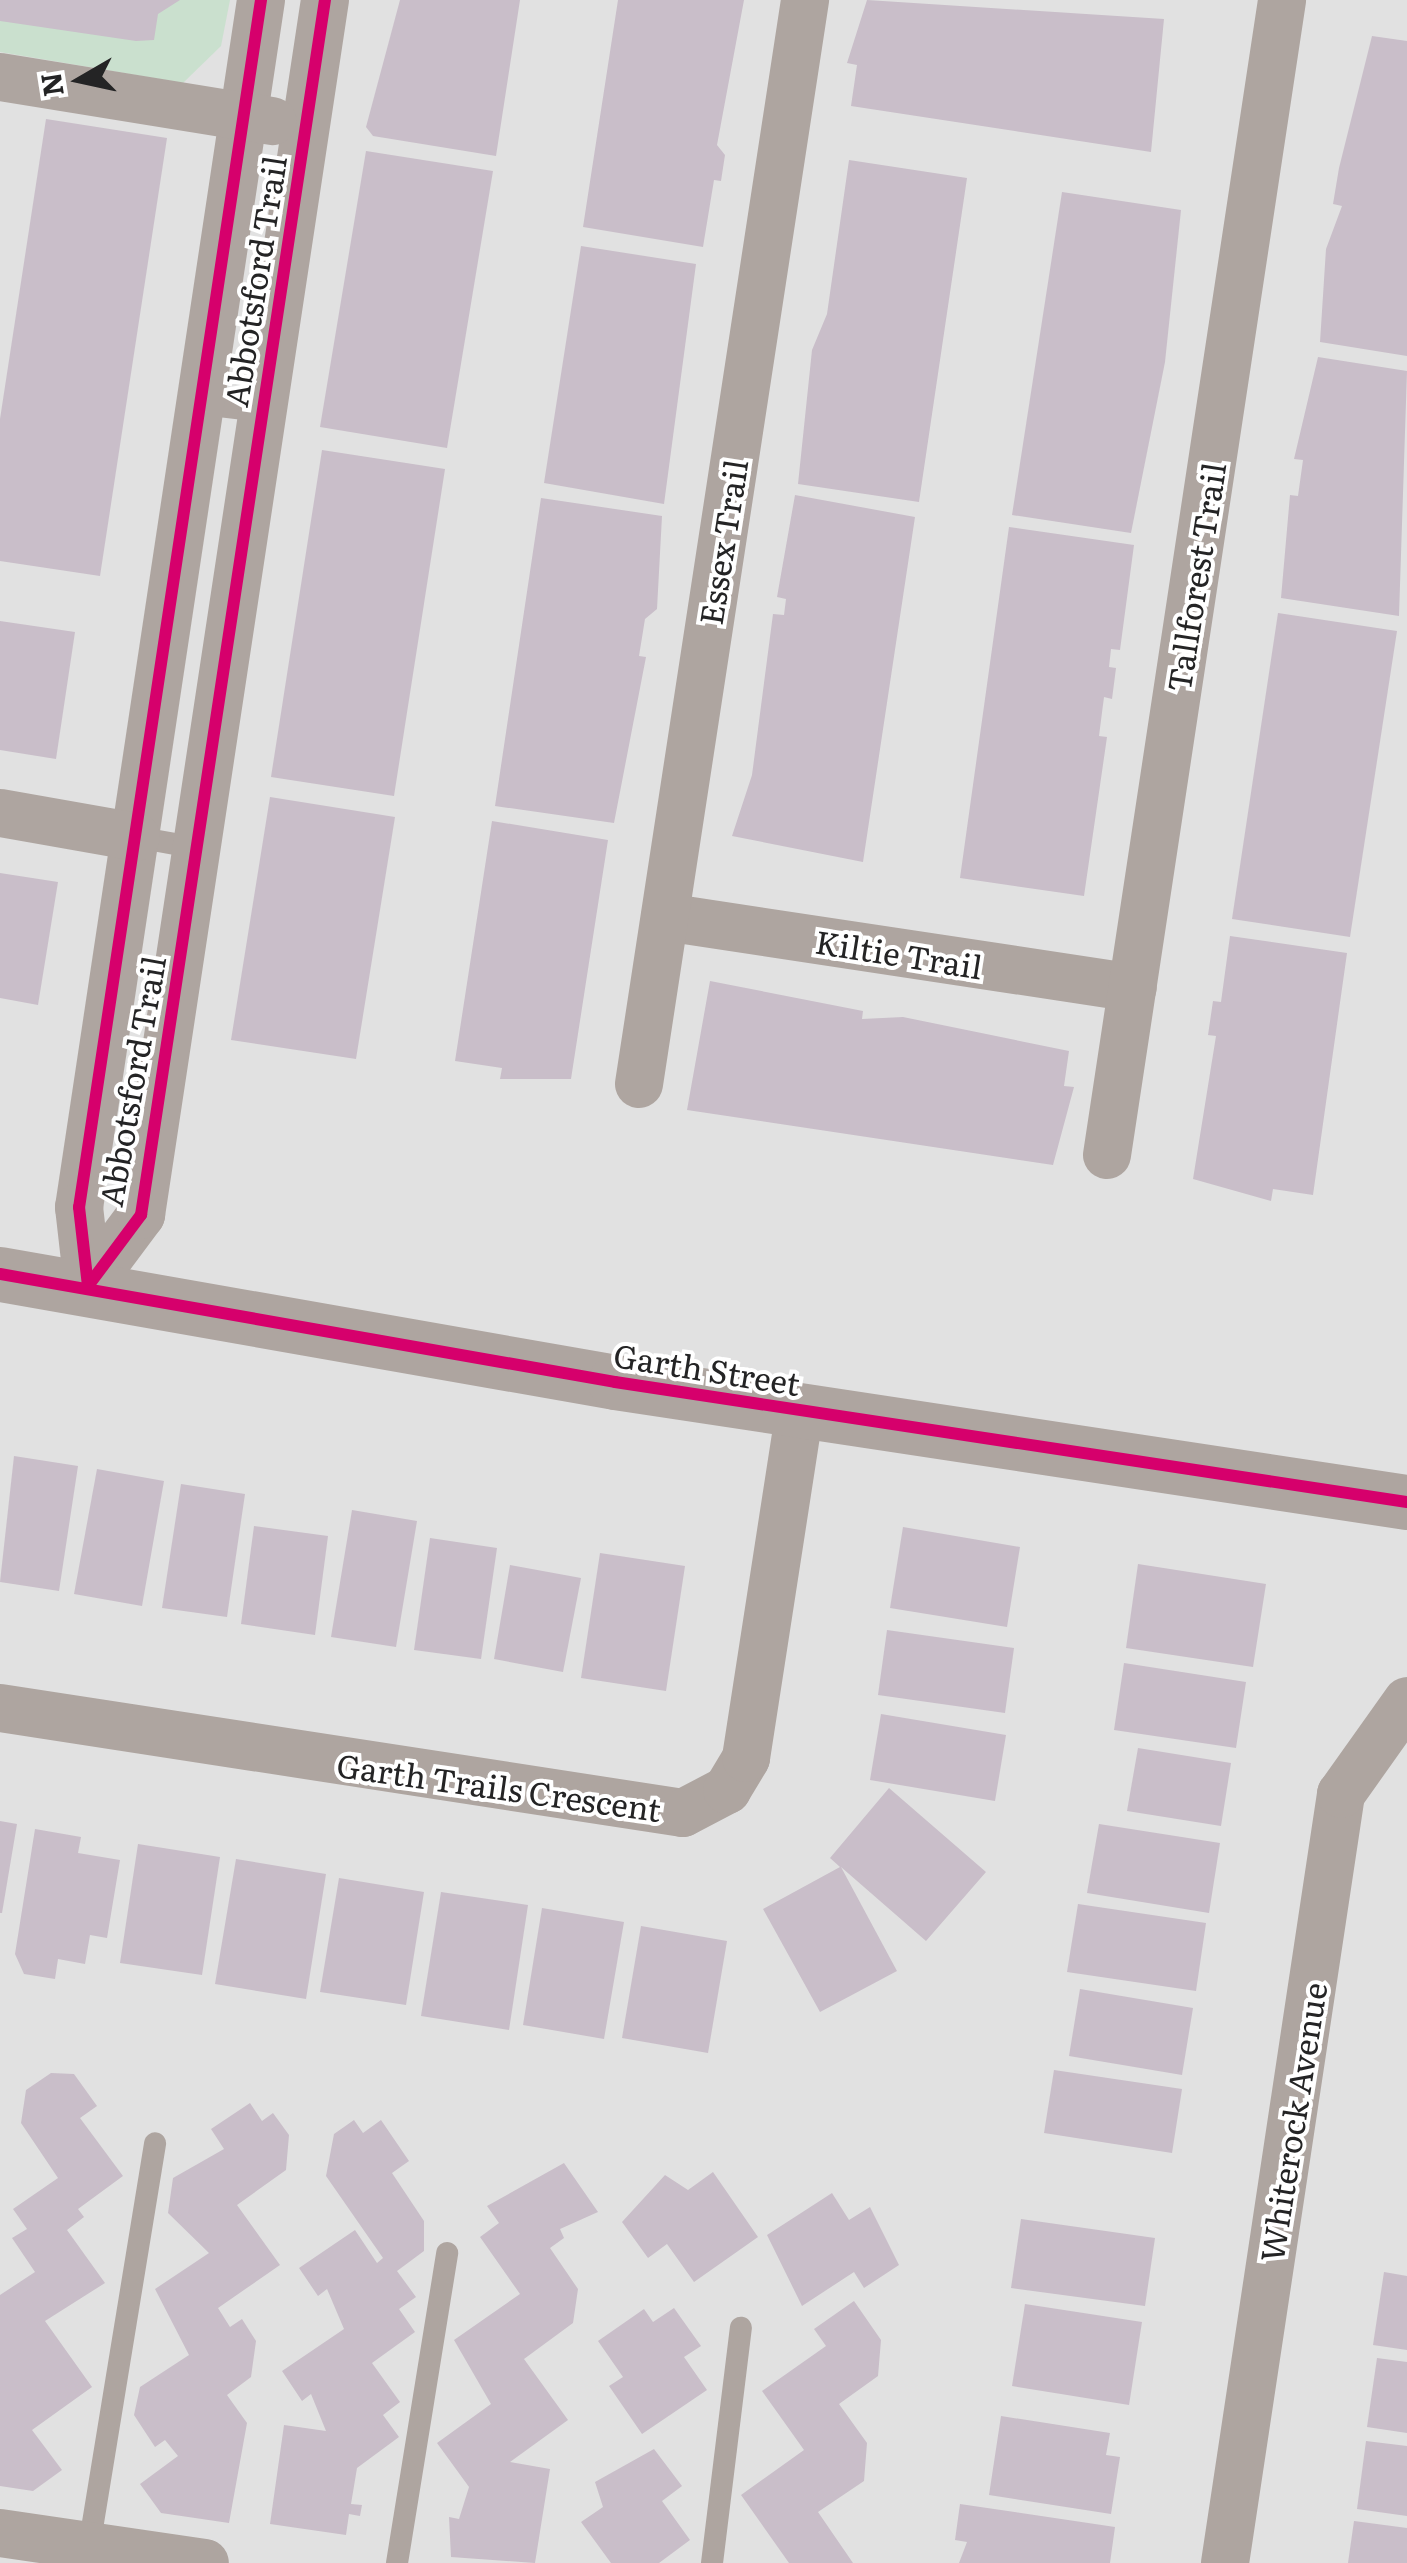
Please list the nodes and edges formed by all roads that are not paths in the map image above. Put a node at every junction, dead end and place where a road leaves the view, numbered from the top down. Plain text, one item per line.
1 (261, 0) edge
2 (325, 0) edge
3 (805, 0) edge
4 (1282, 0) edge
5 (0, 77) edge
6 (244, 117) junction
7 (306, 125) junction
8 (202, 404) junction
9 (262, 411) junction
10 (0, 813) edge
11 (136, 837) junction
12 (198, 848) junction
13 (665, 917) junction
14 (1132, 988) junction
15 (640, 1084) dead end
16 (1107, 1155) dead end
17 (0, 1274) edge
18 (88, 1286) junction
19 (800, 1411) junction
20 (1407, 1502) edge
21 (1407, 1701) edge
22 (0, 1708) edge
23 (155, 2143) dead end
24 (447, 2253) dead end
25 (741, 2328) dead end
26 (0, 2533) edge
27 (89, 2547) junction
28 (193, 2562) edge
29 (397, 2563) edge
30 (712, 2563) edge
31 (1225, 2563) edge

1 - 6 street, Abbotsford Trail
2 - 7 street, Abbotsford Trail
3 - 13 street, Essex Trail
4 - 14 street, Tallforest Trail
5 - 6 street
6 - 7 street
6 - 8 street, Abbotsford Trail
7 - 9 street, Abbotsford Trail
8 - 9 lane
8 - 11 street, Abbotsford Trail
9 - 12 street, Abbotsford Trail
10 - 11 street
11 - 12 lane
11 - 18 street, Abbotsford Trail
12 - 18 street, Abbotsford Trail
13 - 14 street, Kiltie Trail
13 - 15 street, Essex Trail
14 - 16 street, Tallforest Trail
17 - 18 street, Garth Street
18 - 19 street, Garth Street
19 - 20 street, Garth Street
19 - 22 street, Garth Trails Crescent
21 - 31 street, Whiterock Avenue
23 - 27 lane
24 - 29 lane
25 - 30 lane
26 - 27 street
27 - 28 street

